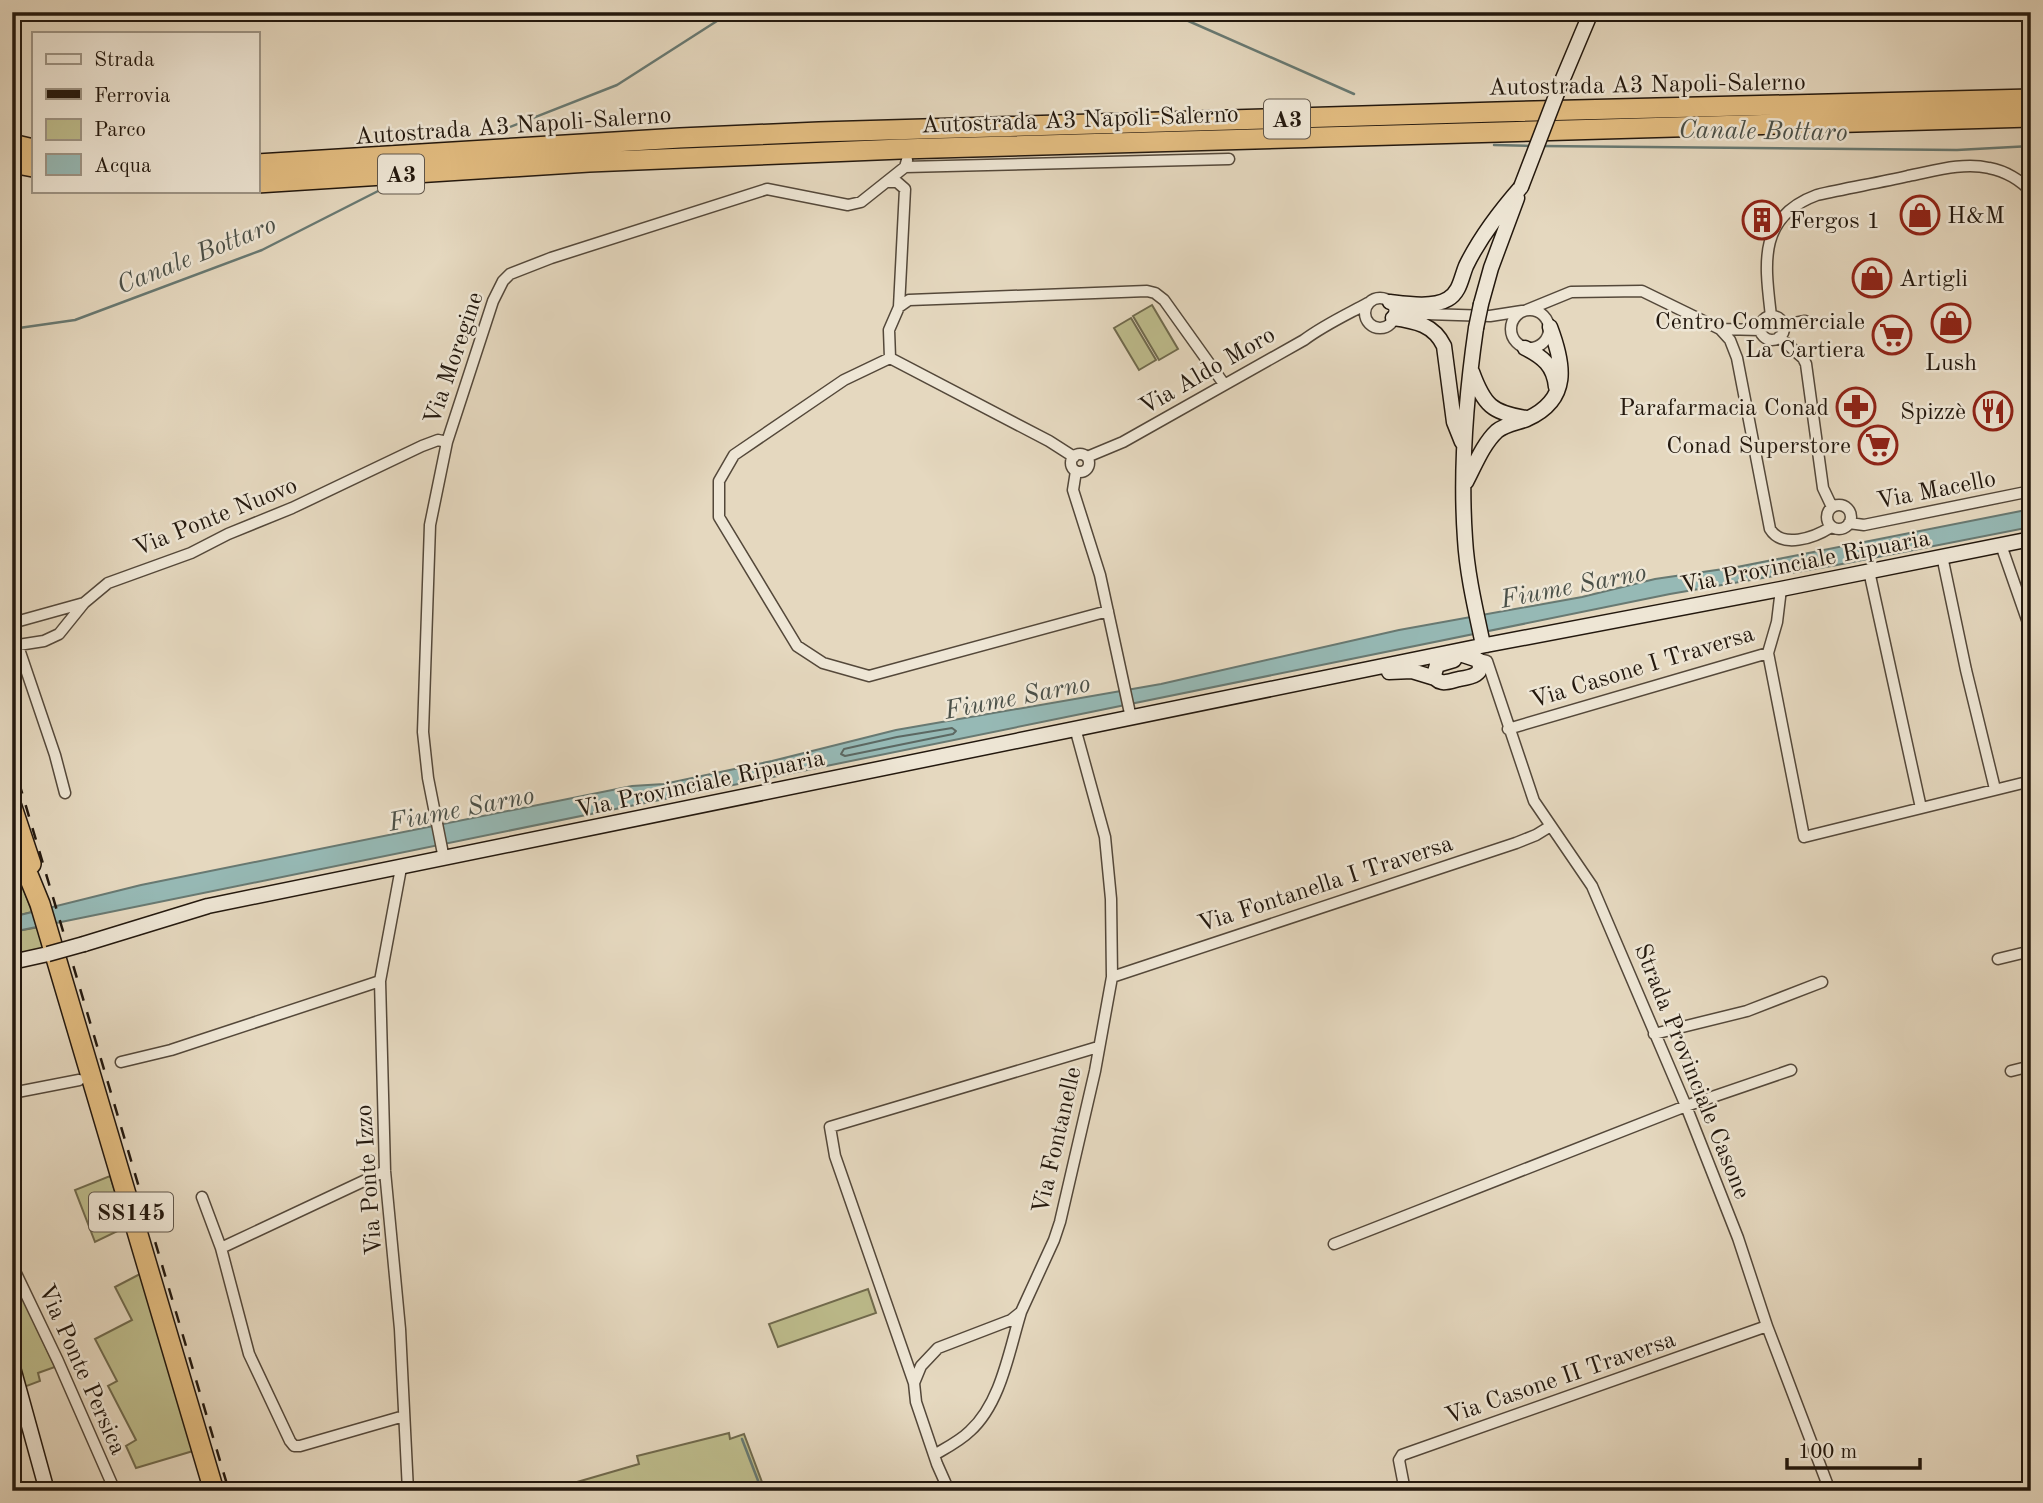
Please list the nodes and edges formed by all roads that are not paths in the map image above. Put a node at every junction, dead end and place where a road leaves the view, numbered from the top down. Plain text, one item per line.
1 (1579, 12) edge
2 (1591, 12) edge
3 (1581, 33) junction
4 (2031, 99) edge
5 (2031, 117) edge
6 (12, 144) edge
7 (32, 149) edge
8 (1229, 159) dead end
9 (12, 163) edge
10 (259, 164) edge
11 (32, 167) edge
12 (12, 172) edge
13 (32, 175) edge
14 (886, 182) junction
15 (259, 183) edge
16 (1521, 187) junction
17 (2031, 192) edge
18 (1556, 299) junction
19 (1368, 303) junction
20 (899, 307) junction
21 (1485, 310) junction
22 (1525, 310) junction
23 (1393, 311) junction
24 (1346, 316) junction
25 (1770, 316) junction
26 (1805, 321) dead end
27 (1370, 324) junction
28 (1549, 324) junction
29 (1784, 325) junction
30 (1720, 329) junction
31 (1760, 330) junction
32 (1779, 337) junction
33 (1513, 338) junction
34 (1525, 348) junction
35 (890, 359) junction
36 (1470, 368) junction
37 (1223, 384) junction
38 (1556, 392) junction
39 (1528, 418) junction
40 (447, 442) junction
41 (1464, 446) junction
42 (1074, 457) junction
43 (1087, 457) junction
44 (1076, 471) junction
45 (1464, 486) junction
46 (2031, 491) edge
47 (1832, 507) junction
48 (1849, 523) junction
49 (1832, 527) junction
50 (2031, 539) edge
51 (2001, 545) junction
52 (1942, 556) junction
53 (1869, 571) junction
54 (1781, 589) junction
55 (84, 603) junction
56 (1108, 611) junction
57 (12, 623) edge
58 (2031, 631) edge
59 (15, 646) edge
60 (1455, 652) junction
61 (1768, 653) junction
62 (1481, 659) junction
63 (1439, 663) junction
64 (1360, 672) junction
65 (1435, 678) junction
66 (1130, 715) junction
67 (1075, 728) junction
68 (1508, 729) junction
69 (2031, 781) edge
70 (1995, 789) junction
71 (65, 793) dead end
72 (12, 807) edge
73 (1921, 808) junction
74 (1549, 827) junction
75 (12, 847) edge
76 (444, 859) junction
77 (12, 864) edge
78 (401, 868) junction
79 (38, 898) junction
80 (2031, 951) edge
81 (1997, 959) dead end
82 (12, 962) edge
83 (1112, 977) junction
84 (380, 981) junction
85 (1822, 982) dead end
86 (1654, 1034) junction
87 (1098, 1047) junction
88 (121, 1062) dead end
89 (2031, 1066) edge
90 (1791, 1070) dead end
91 (2011, 1072) dead end
92 (79, 1080) dead end
93 (12, 1093) edge
94 (1686, 1106) junction
95 (385, 1171) junction
96 (202, 1197) dead end
97 (1334, 1244) dead end
98 (221, 1248) junction
99 (12, 1265) edge
100 (1021, 1312) junction
101 (1767, 1326) junction
102 (12, 1364) edge
103 (914, 1383) junction
104 (404, 1416) junction
105 (934, 1455) junction
106 (47, 1491) edge
107 (115, 1491) edge
108 (214, 1491) edge
109 (408, 1491) edge
110 (949, 1491) edge
111 (1405, 1491) edge
112 (1830, 1491) edge

1 - 3 main road
2 - 3 main road
3 - 16 main road, bridge
4 - 10 highway, Autostrada A3 Napoli-Salerno / A3
5 - 15 highway, Autostrada A3 Napoli-Salerno / A3
6 - 7 highway
8 - 14 street, Via Moregine
9 - 11 highway
12 - 13 highway
14 - 20 street
14 - 40 street, Via Moregine
16 - 21 main road
16 - 23 main road
17 - 25 street
18 - 22 street
18 - 28 street
18 - 30 street
19 - 23 street
19 - 24 street, Via Aldo Moro
19 - 27 street
20 - 35 street
20 - 37 street
21 - 22 street
21 - 23 street
21 - 33 street
21 - 36 main road, bridge
22 - 28 street
22 - 33 street
23 - 27 street
23 - 41 main road
24 - 27 street
24 - 37 street, Via Aldo Moro
25 - 29 street
25 - 31 street
26 - 29 street
28 - 34 street
28 - 38 main road
29 - 32 street
30 - 31 street
30 - 49 street
31 - 32 street
32 - 47 street
33 - 34 street
34 - 38 main road
35 - 42 street
35 - 56 street
36 - 39 main road
36 - 41 main road
37 - 43 street, Via Aldo Moro
38 - 39 main road
39 - 45 main road
40 - 55 street, Via Ponte Nuovo
40 - 76 street, Via Moregine
41 - 45 main road
42 - 43 street
42 - 44 street
43 - 44 street
44 - 56 street
45 - 62 main road
46 - 48 street, Via Macello
47 - 48 street
47 - 49 street
48 - 49 street
50 - 51 main road, Via Provinciale Ripuaria
51 - 52 main road, Via Provinciale Ripuaria
51 - 58 street
52 - 53 main road, Via Provinciale Ripuaria
52 - 70 street
53 - 54 main road, Via Provinciale Ripuaria
53 - 73 street
54 - 61 street, Via Casone I Traversa
54 - 62 main road, Via Provinciale Ripuaria
55 - 57 street
55 - 59 street, Via Ponte Nuovo
56 - 66 street
59 - 71 street
60 - 62 main road, Via Provinciale Ripuaria
60 - 63 main road
60 - 64 main road, Via Provinciale Ripuaria
61 - 68 street, Via Casone I Traversa
61 - 73 street
62 - 63 main road, Via Provinciale Ripuaria
62 - 65 main road, Via Provinciale Ripuaria
62 - 68 street, Strada Provinciale Casone
63 - 65 main road
64 - 65 main road, Via Provinciale Ripuaria
64 - 66 main road, Via Provinciale Ripuaria
66 - 67 main road, Via Provinciale Ripuaria
67 - 76 main road, Via Provinciale Ripuaria
67 - 83 street, Via Fontanelle
68 - 74 street, Strada Provinciale Casone
69 - 70 street
70 - 73 street
72 - 79 highway
74 - 83 street, Via Fontanella I Traversa
74 - 86 street, Strada Provinciale Casone
75 - 79 highway, SS145
76 - 78 main road, Via Provinciale Ripuaria
77 - 79 highway
78 - 82 main road, Via Provinciale Ripuaria, bridge
78 - 84 street, Via Ponte Izzo
79 - 108 highway, SS145
80 - 81 street
83 - 87 street, Via Fontanelle
84 - 88 street
84 - 95 street, Via Ponte Izzo
85 - 86 street
86 - 94 street, Strada Provinciale Casone
87 - 100 street, Via Fontanelle
87 - 103 street
89 - 91 street
90 - 94 street
92 - 93 street
94 - 97 street
94 - 101 street, Strada Provinciale Casone
95 - 98 street
95 - 104 street, Via Ponte Izzo
96 - 98 street
98 - 104 street
99 - 107 street, Via Ponte Persica
100 - 103 street
100 - 105 street, Via Fontanelle
101 - 111 street, Via Casone II Traversa
101 - 112 street, Strada Provinciale Casone
102 - 106 main road
103 - 105 street
104 - 109 street, Via Ponte Izzo
105 - 110 street

